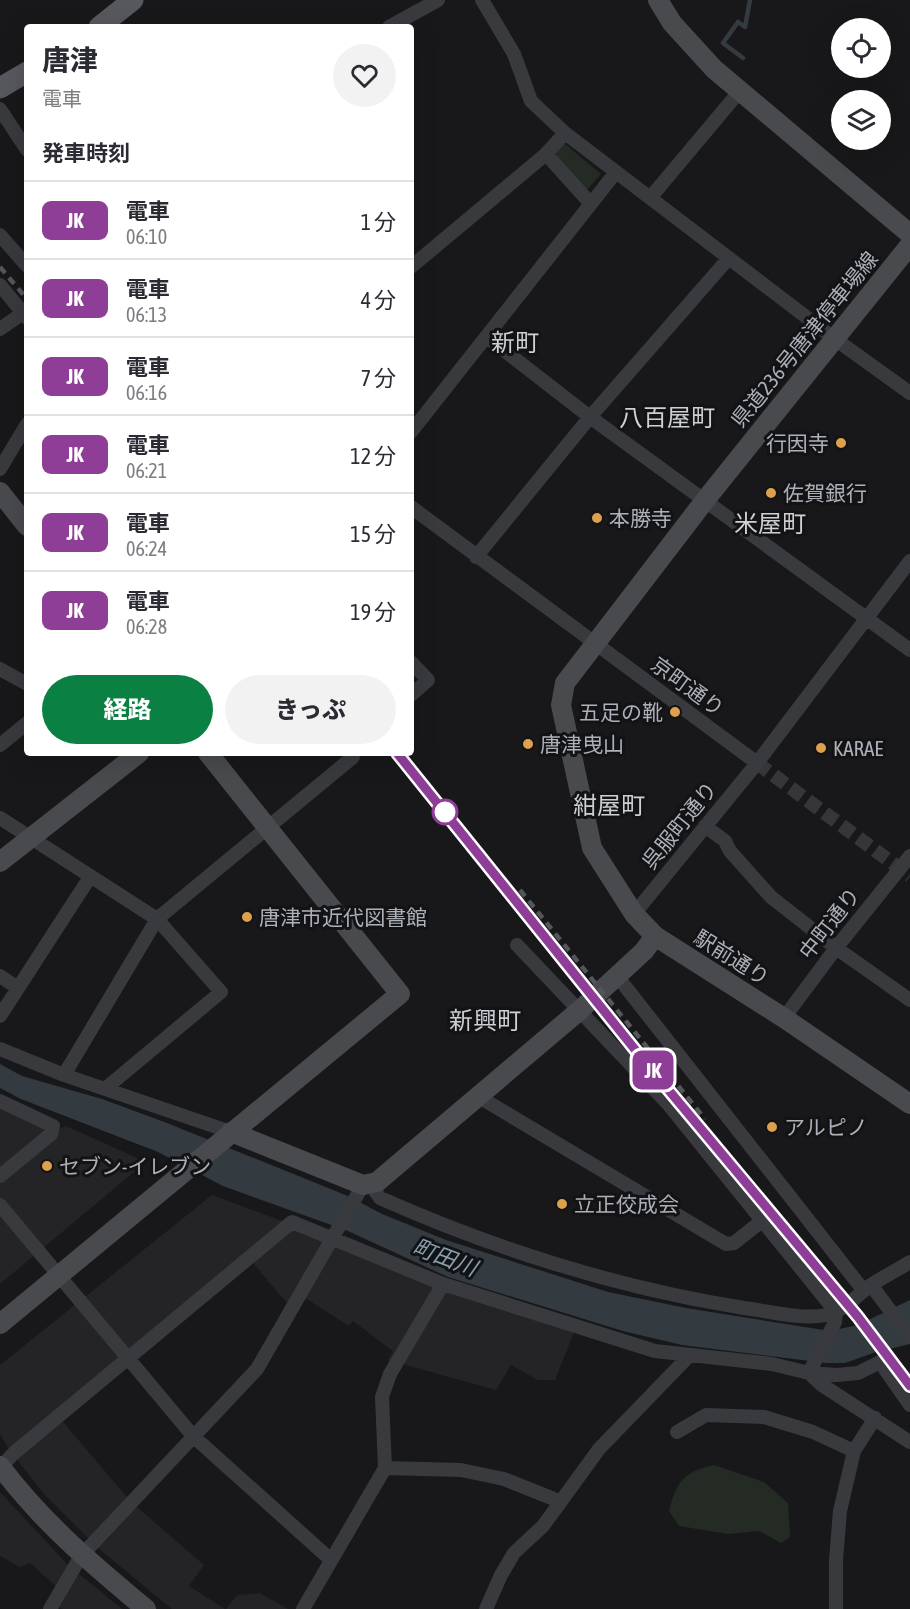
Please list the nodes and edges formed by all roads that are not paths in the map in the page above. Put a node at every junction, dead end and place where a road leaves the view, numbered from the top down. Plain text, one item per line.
1 (133, 0) edge
2 (438, 0) edge
3 (482, 0) edge
4 (658, 0) edge
5 (103, 24) edge
6 (394, 24) edge
7 (24, 74) edge
8 (0, 88) edge
9 (739, 92) junction
10 (0, 109) edge
11 (565, 133) junction
12 (24, 145) edge
13 (546, 154) junction
14 (616, 172) junction
15 (650, 198) junction
16 (591, 204) junction
17 (910, 234) edge
18 (0, 235) edge
19 (910, 245) edge
20 (729, 258) junction
21 (24, 263) edge
22 (414, 264) edge
23 (0, 285) edge
24 (24, 312) edge
25 (24, 315) edge
26 (0, 329) edge
27 (487, 337) junction
28 (835, 339) junction
29 (910, 393) edge
30 (590, 417) junction
31 (414, 428) edge
32 (24, 429) edge
33 (0, 469) edge
34 (0, 492) edge
35 (706, 499) junction
36 (414, 509) edge
37 (24, 522) edge
38 (476, 557) junction
39 (910, 561) edge
40 (865, 618) junction
41 (595, 644) junction
42 (910, 650) edge
43 (414, 665) edge
44 (0, 669) edge
45 (24, 682) edge
46 (414, 692) edge
47 (24, 725) edge
48 (0, 745) edge
49 (135, 756) edge
50 (210, 756) edge
51 (352, 756) edge
52 (757, 763) junction
53 (0, 818) edge
54 (705, 826) junction
55 (268, 828) junction
56 (28, 838) junction
57 (910, 856) edge
58 (0, 862) edge
59 (90, 877) junction
60 (634, 914) junction
61 (158, 919) junction
62 (655, 936) junction
63 (517, 945) dead end
64 (836, 948) junction
65 (0, 976) edge
66 (616, 976) junction
67 (18, 988) junction
68 (910, 1000) edge
69 (580, 1010) junction
70 (0, 1016) edge
71 (784, 1018) junction
72 (0, 1049) edge
73 (63, 1075) junction
74 (106, 1088) junction
75 (480, 1097) junction
76 (0, 1101) edge
77 (910, 1104) edge
78 (228, 1135) junction
79 (0, 1176) edge
80 (364, 1187) junction
81 (0, 1205) edge
82 (764, 1220) junction
83 (334, 1238) junction
84 (910, 1263) edge
85 (58, 1276) junction
86 (442, 1284) junction
87 (867, 1288) junction
88 (836, 1317) junction
89 (0, 1324) edge
90 (910, 1337) edge
91 (689, 1356) junction
92 (126, 1359) junction
93 (809, 1373) junction
94 (910, 1406) edge
95 (874, 1418) junction
96 (677, 1432) dead end
97 (194, 1436) junction
98 (910, 1442) edge
99 (854, 1451) junction
100 (0, 1467) edge
101 (386, 1468) junction
102 (559, 1501) junction
103 (81, 1556) junction
104 (330, 1559) junction
105 (50, 1609) edge
106 (146, 1609) edge
107 (303, 1609) edge
108 (486, 1609) edge
109 (836, 1609) edge

1 - 5 main road
2 - 6 street
3 - 11 street
4 - 9 street
7 - 8 main road
9 - 15 street
9 - 17 street
10 - 12 street
11 - 13 street
11 - 14 street
13 - 16 street
13 - 22 street
14 - 15 street
14 - 16 street
15 - 20 street
16 - 27 street
18 - 21 street
19 - 28 street, 県道236号唐津停車場線
20 - 28 street
20 - 30 street
23 - 24 street
25 - 26 street
27 - 30 street
27 - 31 street
28 - 29 street
28 - 35 street, 県道236号唐津停車場線
30 - 35 street
30 - 38 street
32 - 33 street
34 - 37 street
35 - 40 street
35 - 41 street, 県道236号唐津停車場線
36 - 38 street, 京町通り
38 - 41 street, 京町通り
39 - 40 street, 呉服町通り
40 - 42 street
40 - 52 street, 呉服町通り
41 - 52 street, 京町通り
41 - 60 street, 県道236号唐津停車場線
43 - 46 street
44 - 45 street
47 - 48 street
49 - 56 street
50 - 55 street
51 - 55 street
52 - 54 street, 呉服町通り
53 - 56 street
54 - 60 street, 呉服町通り
54 - 64 street
55 - 61 street
55 - 78 street
56 - 58 street
56 - 59 street
57 - 64 street, 中町通り
59 - 61 street
59 - 67 street
60 - 62 street, 県道236号唐津停車場線
61 - 73 street
61 - 74 street
62 - 66 street
62 - 71 street, 駅前通り
63 - 69 street
64 - 68 street
64 - 71 street, 中町通り
65 - 67 street
66 - 69 street
66 - 87 street
67 - 70 street
69 - 75 street
69 - 82 street
71 - 77 street, 駅前通り
72 - 73 street
73 - 74 street
74 - 78 street
75 - 80 street
75 - 82 street
76 - 79 street
78 - 80 street
78 - 85 street
80 - 83 street
80 - 88 street
81 - 85 street
82 - 88 street
83 - 86 street
83 - 92 street
83 - 97 street
84 - 87 street
85 - 89 street
85 - 92 street
86 - 91 street
86 - 101 street
87 - 88 street
87 - 90 street
88 - 93 street
91 - 93 street
91 - 102 street
92 - 97 street
92 - 100 street
93 - 94 street
93 - 95 street
95 - 98 street
95 - 99 street
96 - 99 street
97 - 103 street
97 - 104 street
99 - 109 street
100 - 103 street
101 - 102 street
101 - 104 street
102 - 108 street
103 - 105 street
103 - 106 street
104 - 107 street

